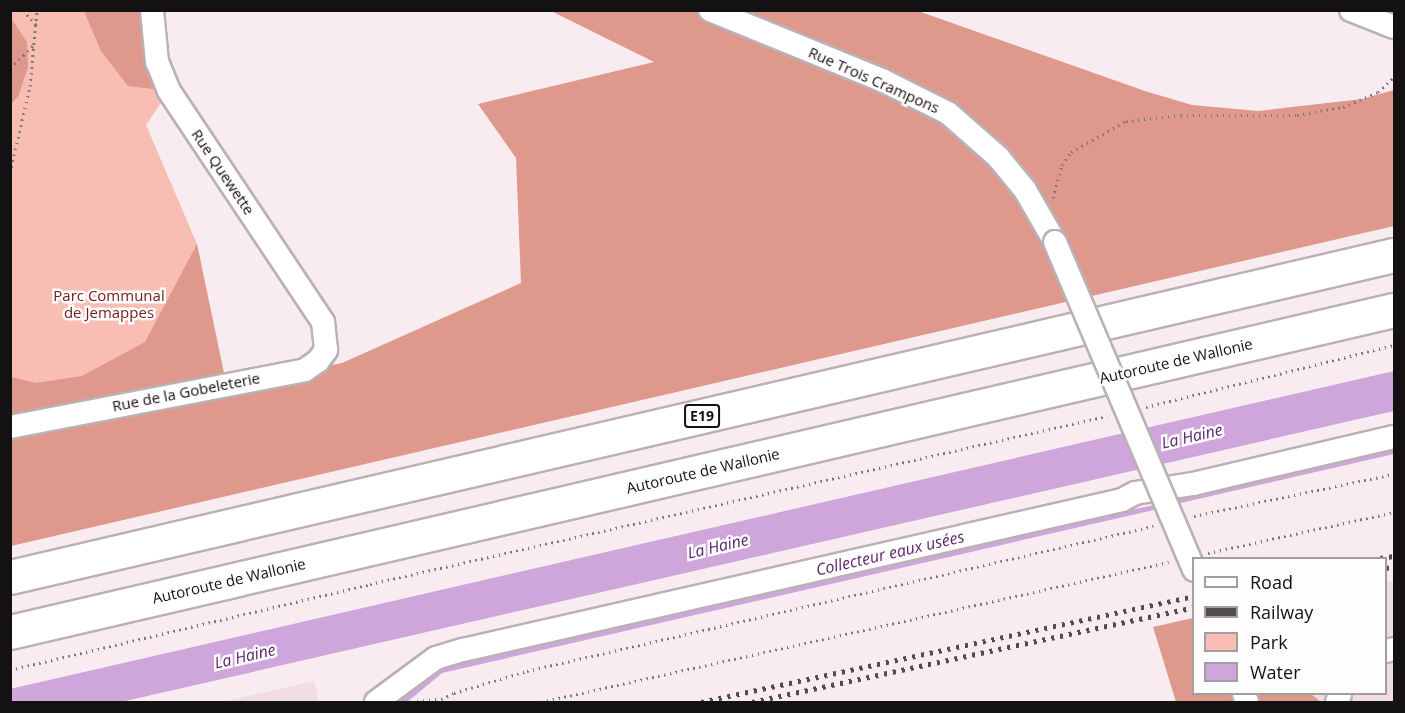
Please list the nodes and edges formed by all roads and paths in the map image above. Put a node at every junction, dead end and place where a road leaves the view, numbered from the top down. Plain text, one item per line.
1 (22, 10) edge
2 (37, 10) edge
3 (152, 10) edge
4 (710, 10) edge
5 (1351, 10) edge
6 (36, 25) junction
7 (1395, 27) edge
8 (36, 44) junction
9 (10, 68) edge
10 (1395, 78) edge
11 (10, 173) edge
12 (1051, 236) junction
13 (1395, 255) edge
14 (1395, 310) edge
15 (323, 322) joint
16 (1395, 345) edge
17 (1138, 409) dead end
18 (1114, 414) dead end
19 (10, 427) edge
20 (1395, 437) edge
21 (1395, 474) edge
22 (1395, 512) edge
23 (1183, 519) dead end
24 (1160, 525) dead end
25 (1209, 557) edge
26 (1192, 559) edge
27 (1192, 561) edge
28 (10, 577) edge
29 (10, 632) edge
30 (10, 670) edge
31 (444, 698) junction
32 (376, 702) edge
33 (411, 702) edge
34 (436, 702) edge
35 (541, 702) edge

1 - 6 path
2 - 6 path
3 - 15 street, Rue Quewette
4 - 12 street, Rue Trois Crampons
5 - 7 street
6 - 8 path
8 - 9 path
8 - 11 path
10 - 12 path
12 - 26 street, Rue Trois Crampons, bridge
13 - 28 highway, E19
14 - 29 highway, Autoroute de Wallonie
15 - 19 street, Rue de la Gobeleterie
16 - 17 path
18 - 30 path
20 - 32 street
21 - 23 path
22 - 25 path
24 - 31 path
27 - 35 path
31 - 33 path
31 - 34 path

